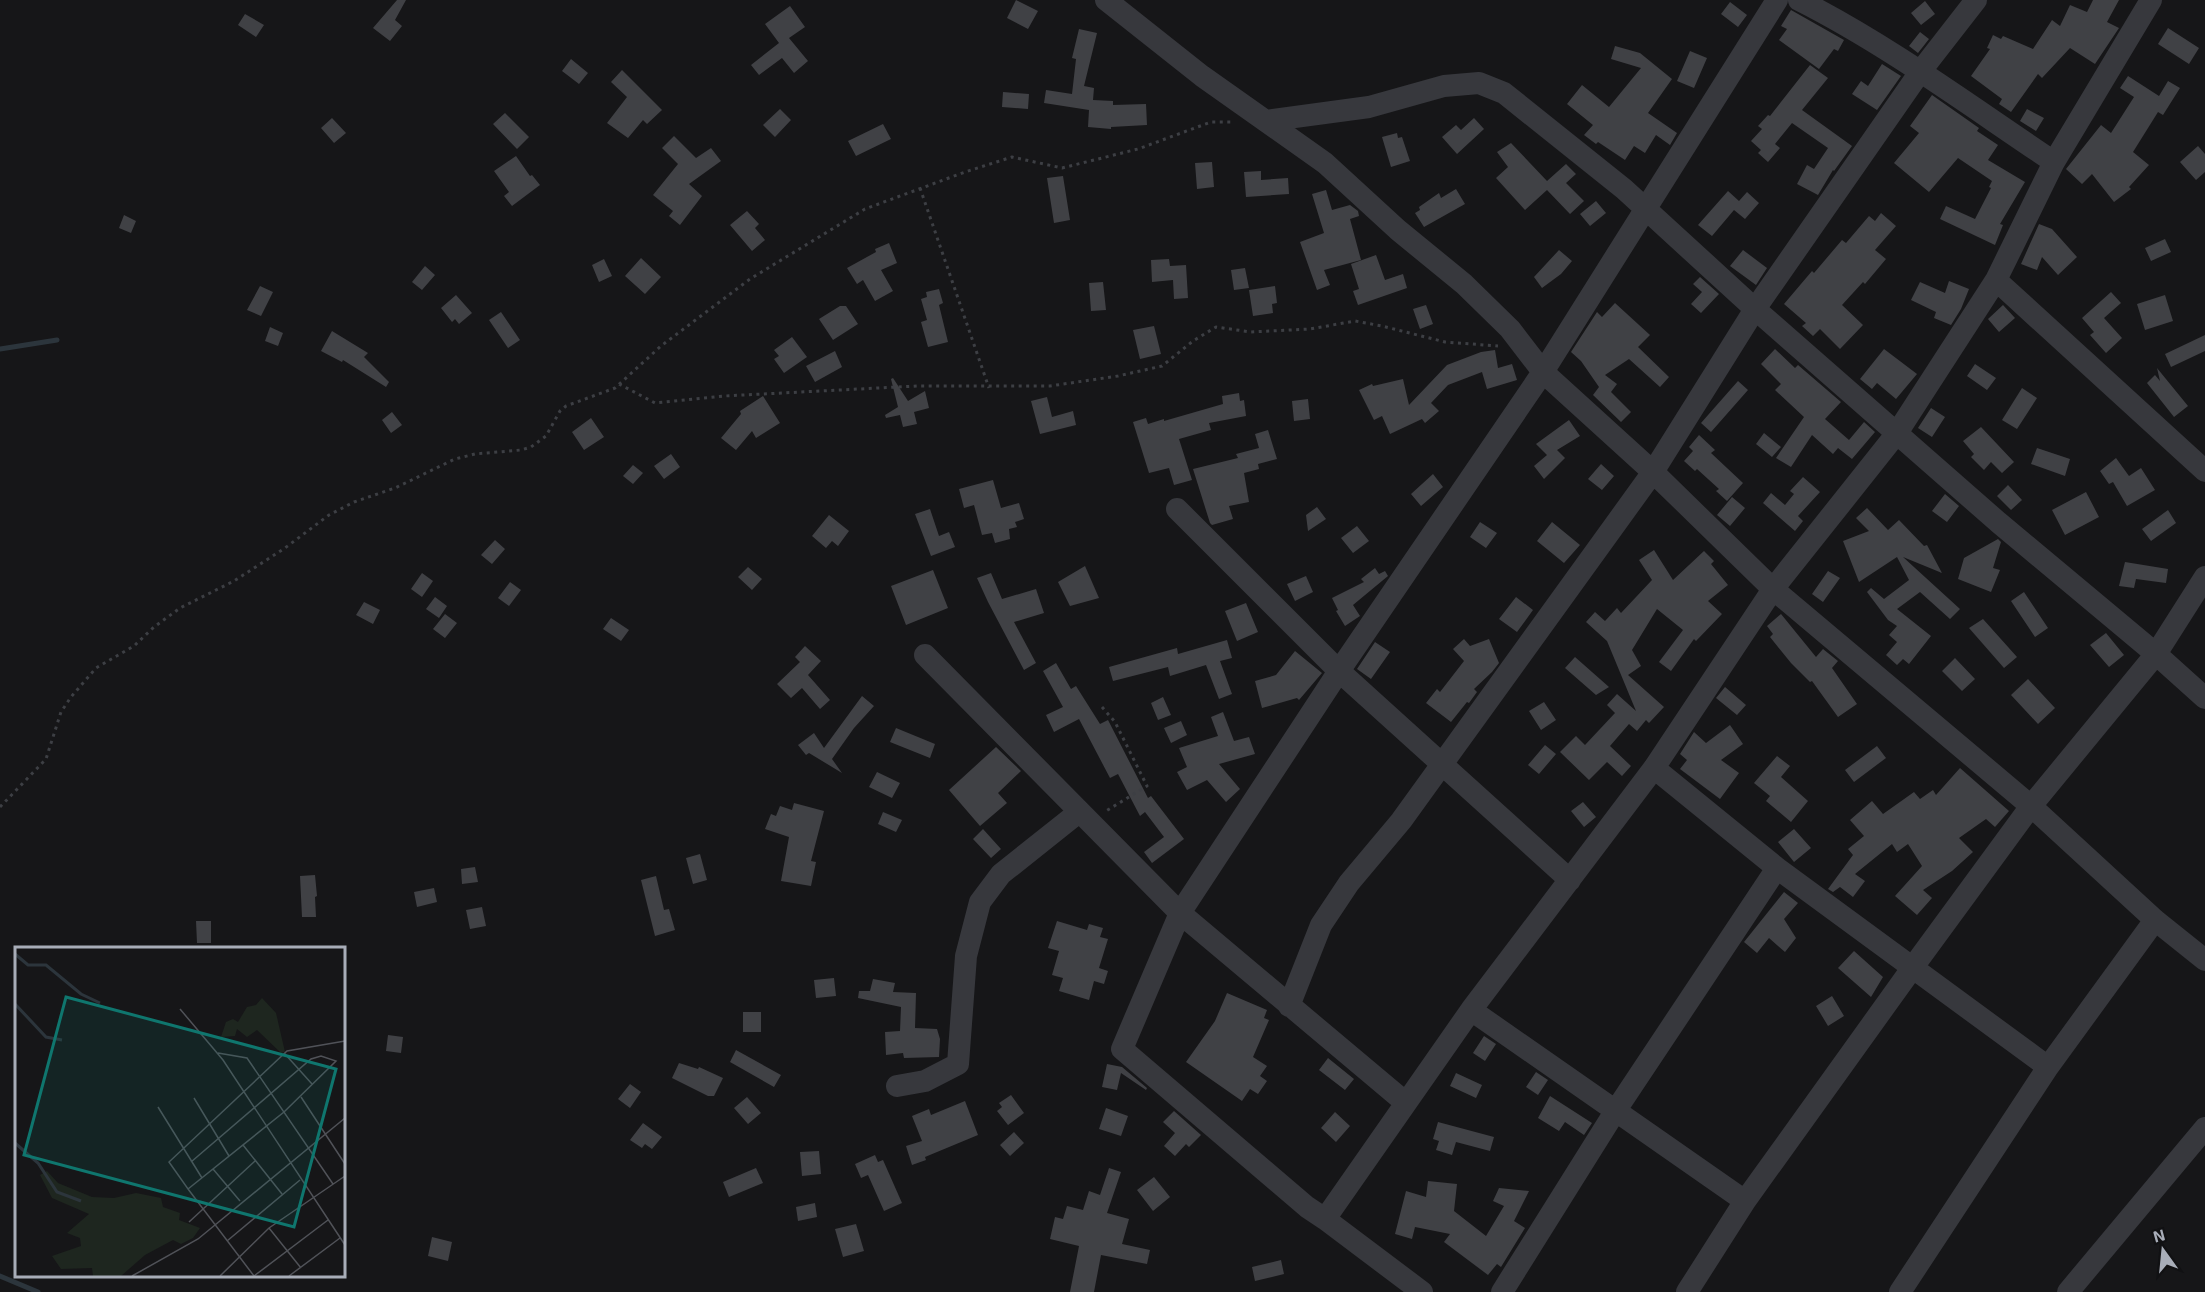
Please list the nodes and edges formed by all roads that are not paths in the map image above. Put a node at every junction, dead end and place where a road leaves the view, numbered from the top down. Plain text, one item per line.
1 (1106, 0) edge
2 (1777, 0) edge
3 (1798, 0) edge
4 (1976, 0) edge
5 (2151, 0) edge
6 (1920, 72) junction
7 (1266, 121) junction
8 (2054, 162) junction
9 (1645, 209) junction
10 (1996, 280) junction
11 (1755, 309) junction
12 (1543, 372) junction
13 (1897, 433) junction
14 (2205, 471) edge
15 (1653, 472) junction
16 (1177, 509) dead end
17 (2205, 577) edge
18 (1773, 589) junction
19 (2156, 654) junction
20 (925, 655) dead end
21 (1340, 671) junction
22 (2205, 698) edge
23 (1442, 765) junction
24 (1654, 768) junction
25 (2031, 806) junction
26 (1084, 816) junction
27 (1777, 868) junction
28 (1570, 880) junction
29 (1180, 913) junction
30 (2155, 920) junction
31 (2205, 960) edge
32 (1913, 968) junction
33 (1289, 1006) junction
34 (1471, 1010) junction
35 (2048, 1067) junction
36 (897, 1086) dead end
37 (1406, 1103) junction
38 (1616, 1110) junction
39 (2205, 1128) edge
40 (1745, 1202) junction
41 (1325, 1219) junction
42 (1422, 1292) edge
43 (1502, 1292) edge
44 (1688, 1292) edge
45 (1900, 1292) edge
46 (2068, 1292) edge

1 - 7 street
2 - 9 street
3 - 6 street
4 - 6 street
5 - 8 street
6 - 8 street
6 - 11 street
7 - 9 street
7 - 12 street
8 - 10 street
9 - 11 street
9 - 12 street
10 - 13 street
10 - 14 street
11 - 13 street
11 - 15 street
12 - 15 street
12 - 21 street
13 - 18 street
13 - 19 street
15 - 18 street
15 - 23 street
16 - 21 street
17 - 19 street
18 - 24 street
18 - 25 street
19 - 22 street
19 - 25 street
20 - 26 street
21 - 23 street
21 - 29 street
23 - 28 street
23 - 33 street
24 - 27 street
24 - 28 street
25 - 30 street
25 - 32 street
26 - 29 street
26 - 36 street
27 - 32 street
27 - 38 street
28 - 34 street
29 - 33 street
29 - 41 street
30 - 31 street
30 - 35 street
32 - 35 street
32 - 40 street
33 - 37 street
34 - 37 street
34 - 38 street
35 - 45 street
37 - 41 street
38 - 40 street
38 - 43 street
39 - 46 street
40 - 44 street
41 - 42 street

